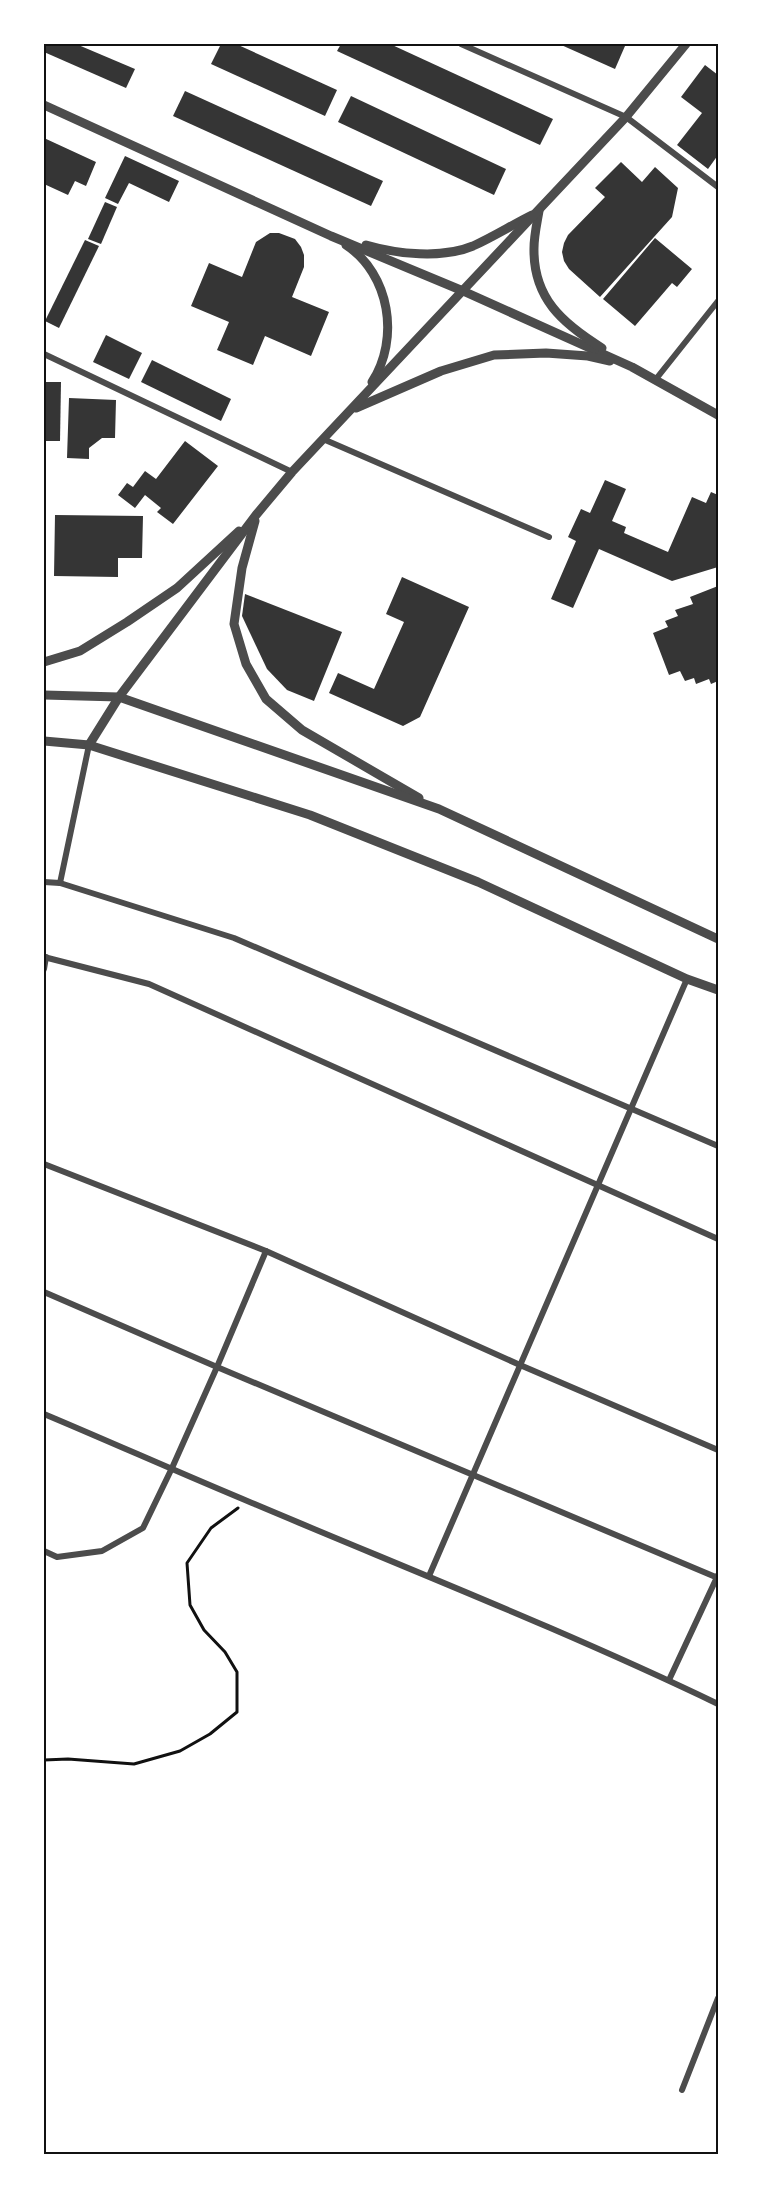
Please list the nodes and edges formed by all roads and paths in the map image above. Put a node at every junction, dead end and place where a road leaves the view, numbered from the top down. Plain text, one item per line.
1 (461, 44) edge
2 (686, 44) edge
3 (44, 105) edge
4 (626, 117) junction
5 (718, 187) edge
6 (539, 211) junction
7 (331, 236) junction
8 (463, 291) junction
9 (718, 301) edge
10 (44, 354) edge
11 (632, 367) junction
12 (656, 379) junction
13 (351, 410) junction
14 (718, 415) edge
15 (323, 439) junction
16 (292, 472) junction
17 (256, 515) junction
18 (549, 537) dead end
19 (44, 662) edge
20 (44, 695) edge
21 (119, 697) junction
22 (44, 741) edge
23 (89, 746) junction
24 (439, 810) junction
25 (44, 882) edge
26 (60, 883) junction
27 (718, 939) edge
28 (45, 957) edge
29 (44, 969) edge
30 (687, 979) junction
31 (718, 990) edge
32 (631, 1108) junction
33 (718, 1146) edge
34 (44, 1164) edge
35 (598, 1184) junction
36 (718, 1239) edge
37 (266, 1251) junction
38 (44, 1292) edge
39 (520, 1365) junction
40 (217, 1367) junction
41 (44, 1414) edge
42 (718, 1450) edge
43 (172, 1468) junction
44 (473, 1474) junction
45 (250, 1503) junction
46 (44, 1551) edge
47 (429, 1576) junction
48 (718, 1577) edge
49 (669, 1680) junction
50 (718, 1704) edge
51 (44, 1760) edge
52 (718, 1998) edge
53 (682, 2091) dead end

1 - 4 street
2 - 4 street
3 - 7 street
4 - 5 street
4 - 6 street
6 - 7 street
6 - 8 street
6 - 11 street
7 - 8 street
7 - 13 street
8 - 11 street
8 - 13 street
9 - 12 street
10 - 16 street
11 - 12 street
11 - 13 street
12 - 14 street
13 - 15 street
15 - 16 street
15 - 18 street
16 - 17 street
17 - 19 street
17 - 21 street
17 - 24 street
20 - 21 street
21 - 23 street
21 - 24 street
22 - 23 street
23 - 26 street
23 - 30 street
24 - 27 street
25 - 26 street
26 - 32 street
28 - 29 street
28 - 35 street
30 - 31 street
30 - 32 street
32 - 33 street
32 - 35 street
34 - 37 street
35 - 36 street
35 - 39 street
37 - 39 street
37 - 40 street
38 - 40 street
39 - 42 street
39 - 44 street
40 - 43 street
40 - 44 street
41 - 43 street
43 - 45 street
43 - 46 street
44 - 47 street
44 - 48 street
45 - 47 street
45 - 51 path
47 - 49 street
48 - 49 street
49 - 50 street
52 - 53 street

